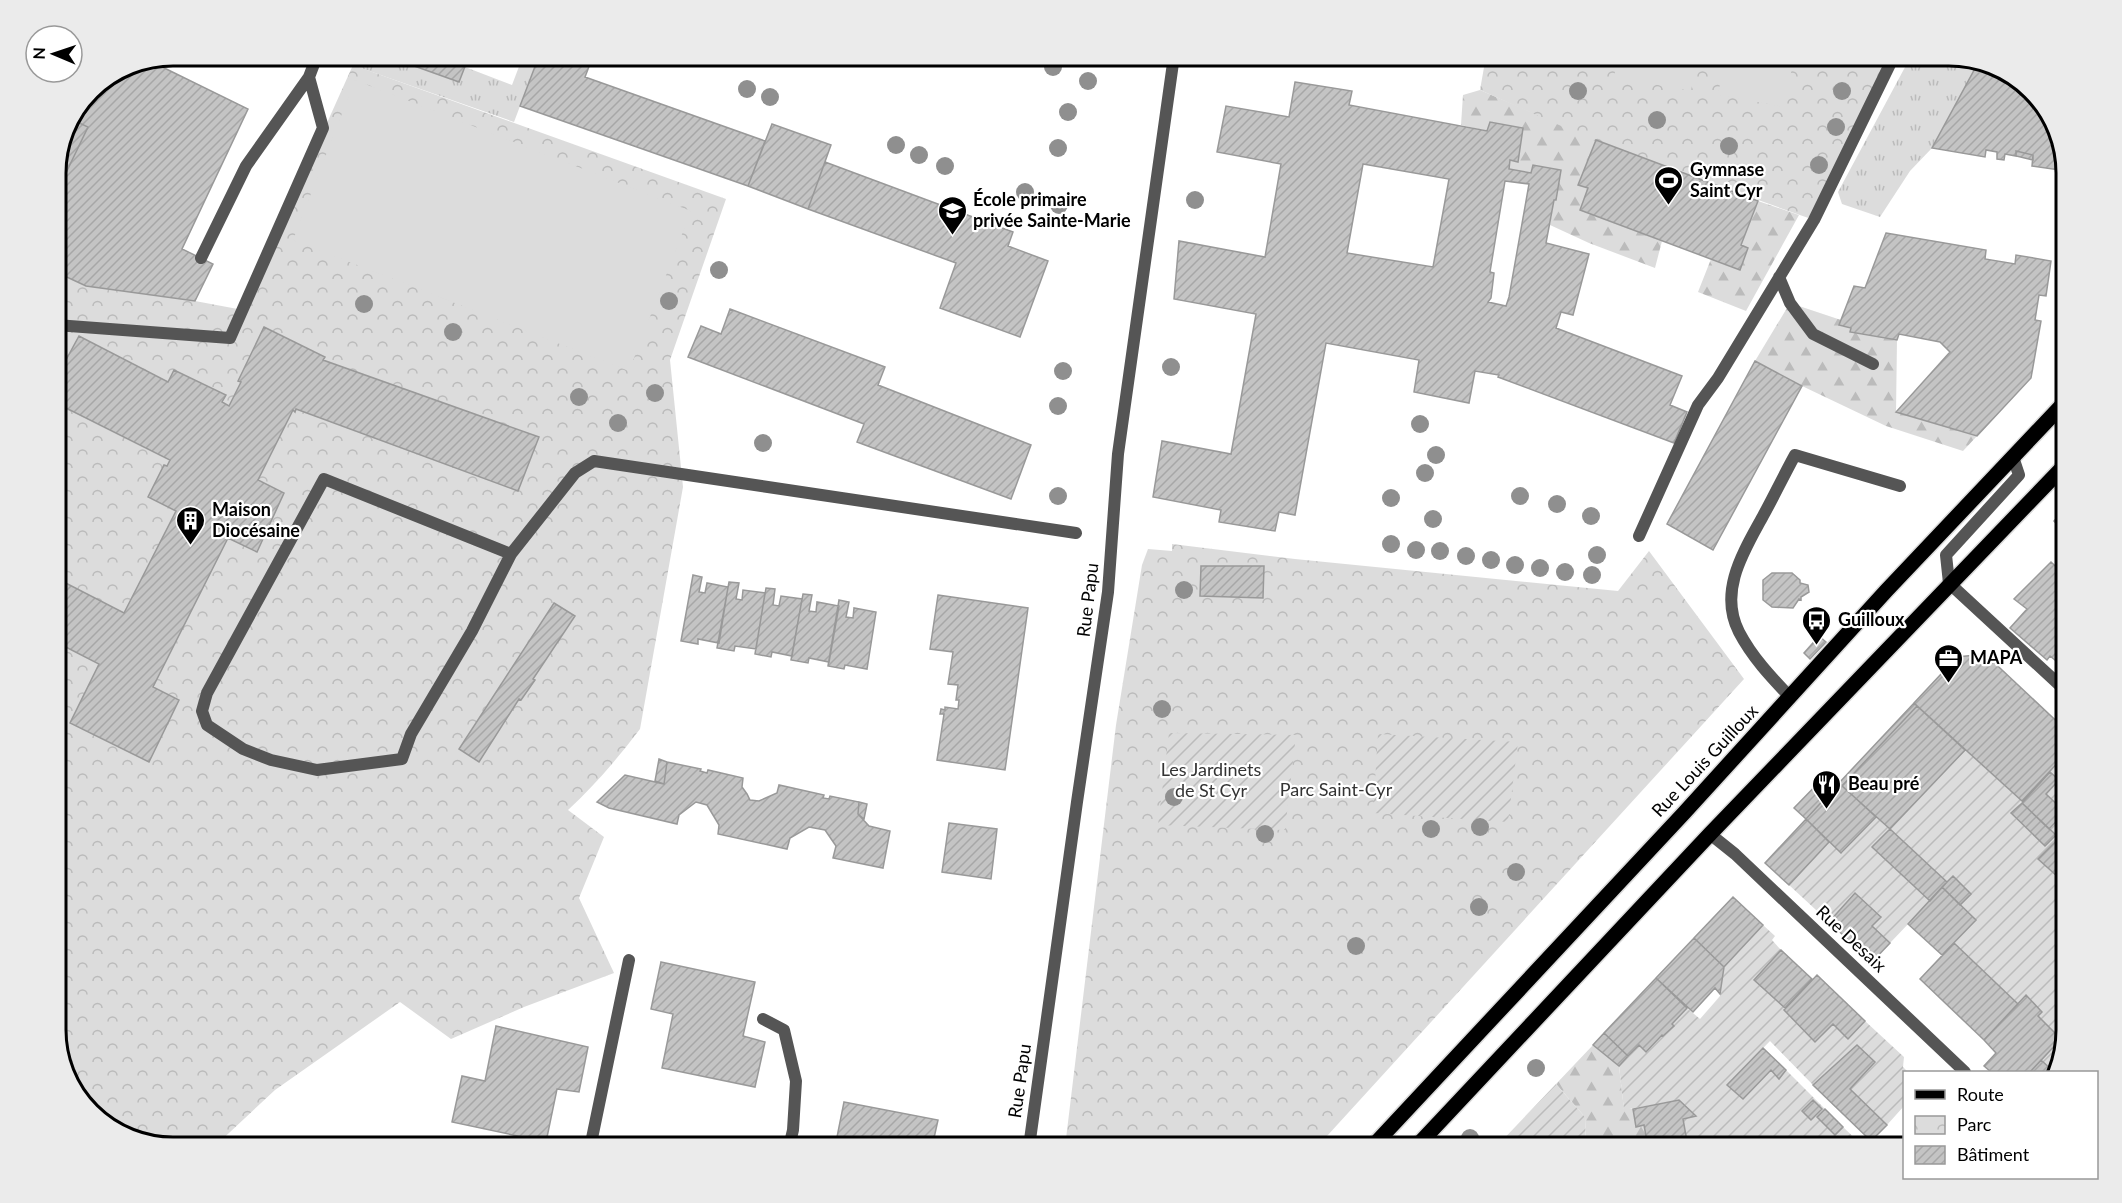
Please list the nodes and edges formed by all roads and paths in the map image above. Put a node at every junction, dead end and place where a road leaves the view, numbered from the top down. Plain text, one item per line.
1 (313, 66) edge
2 (1172, 66) edge
3 (1889, 66) edge
4 (309, 77) junction
5 (201, 258) dead end
6 (1779, 277) junction
7 (66, 326) edge
8 (1873, 364) dead end
9 (2056, 412) edge
10 (2013, 457) junction
11 (2056, 474) edge
12 (1900, 486) dead end
13 (1076, 533) dead end
14 (1639, 536) dead end
15 (511, 554) junction
16 (1949, 583) junction
17 (2056, 682) edge
18 (1790, 697) junction
19 (1710, 834) junction
20 (629, 960) dead end
21 (763, 1018) dead end
22 (1964, 1071) edge
23 (592, 1137) edge
24 (791, 1137) edge
25 (1030, 1137) edge
26 (1382, 1137) edge
27 (1426, 1137) edge

1 - 4 street
2 - 25 street, Rue Papu
3 - 6 street
4 - 5 street
4 - 7 street
6 - 8 street
6 - 14 street
9 - 10 main road, Rue Louis Guilloux
10 - 16 street
10 - 18 main road, Rue Louis Guilloux
11 - 16 main road
12 - 18 street
13 - 15 street
15 - 15 street
16 - 17 street
16 - 19 main road
18 - 26 main road, Rue Louis Guilloux
19 - 22 street, Rue Desaix
19 - 27 main road
20 - 23 street
21 - 24 street

